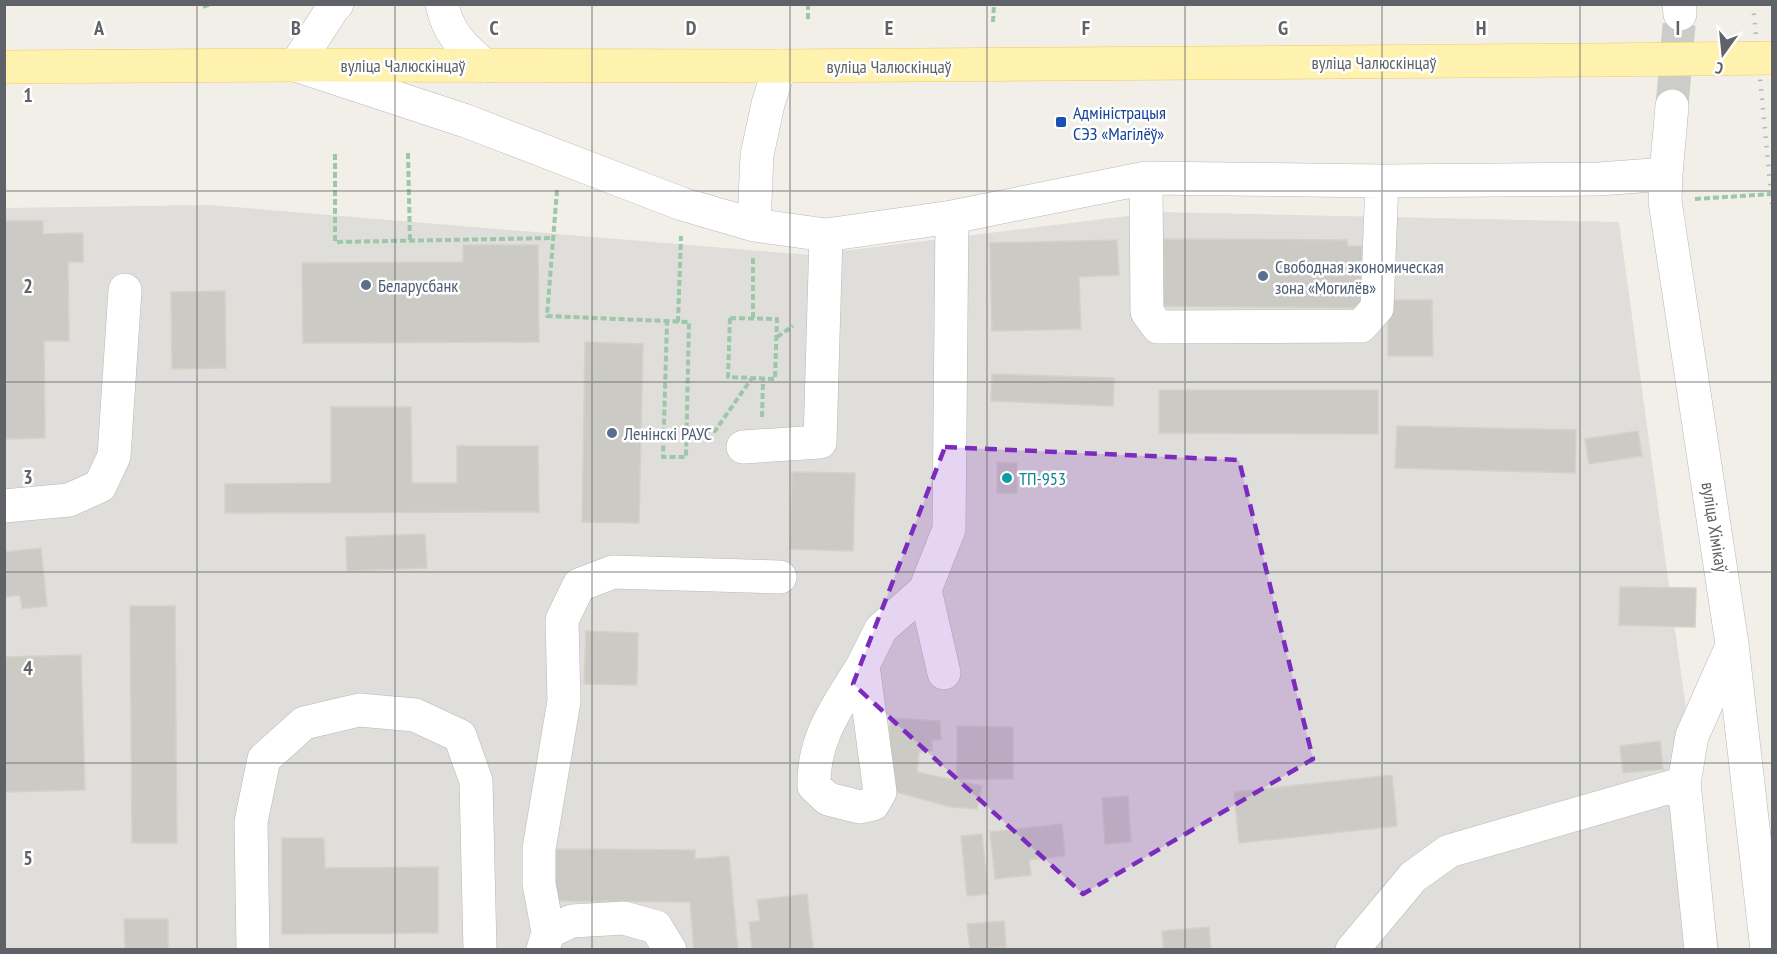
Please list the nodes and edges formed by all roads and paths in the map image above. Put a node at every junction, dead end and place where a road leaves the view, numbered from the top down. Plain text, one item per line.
1 (211, 4) edge
2 (337, 4) edge
3 (442, 4) edge
4 (808, 4) edge
5 (994, 4) edge
6 (203, 7) dead end
7 (808, 20) dead end
8 (993, 22) dead end
9 (1773, 58) edge
10 (296, 65) junction
11 (484, 66) junction
12 (780, 66) junction
13 (4, 67) edge
14 (1672, 106) tunnel mouth
15 (408, 153) dead end
16 (335, 154) dead end
17 (560, 156) junction
18 (1146, 178) junction
19 (1382, 181) junction
20 (1665, 188) junction
21 (1773, 194) edge
22 (682, 204) junction
23 (952, 218) junction
24 (754, 225) junction
25 (826, 235) junction
26 (554, 238) junction
27 (410, 242) junction
28 (125, 290) dead end
29 (753, 318) junction
30 (668, 322) junction
31 (678, 322) junction
32 (752, 378) junction
33 (686, 430) junction
34 (742, 447) dead end
35 (4, 506) edge
36 (780, 577) dead end
37 (925, 590) junction
38 (1732, 644) junction
39 (863, 665) dead end
40 (944, 673) dead end
41 (1684, 783) junction
42 (545, 941) edge
43 (253, 950) edge
44 (480, 950) edge
45 (670, 950) edge
46 (1353, 950) edge
47 (1701, 950) edge
48 (1767, 950) edge

1 - 6 path
2 - 10 street
3 - 11 street
4 - 7 path
5 - 8 path
9 - 12 main road, вуліца Чалюскінцаў, bridge
10 - 11 main road, вуліца Чалюскінцаў
10 - 13 main road, вуліца Чалюскінцаў
10 - 17 street
11 - 12 main road, вуліца Чалюскінцаў
12 - 24 street
14 - 20 street, вуліца Хімікаў
15 - 27 path
16 - 27 path
17 - 22 street
17 - 26 path
18 - 19 street
18 - 19 street
18 - 23 street
19 - 20 street
20 - 21 path
20 - 38 street, вуліца Хімікаў
22 - 24 street
22 - 31 path
23 - 25 street
23 - 37 street
24 - 25 street
24 - 29 path
25 - 34 street
26 - 27 path
26 - 30 path
28 - 35 street
29 - 32 path
29 - 32 path
30 - 31 path
30 - 33 path
31 - 33 path
32 - 33 path
36 - 42 street
37 - 39 street
37 - 40 street
38 - 41 street
38 - 48 street, вуліца Хімікаў
41 - 46 street
41 - 47 street
42 - 45 street
43 - 44 street

